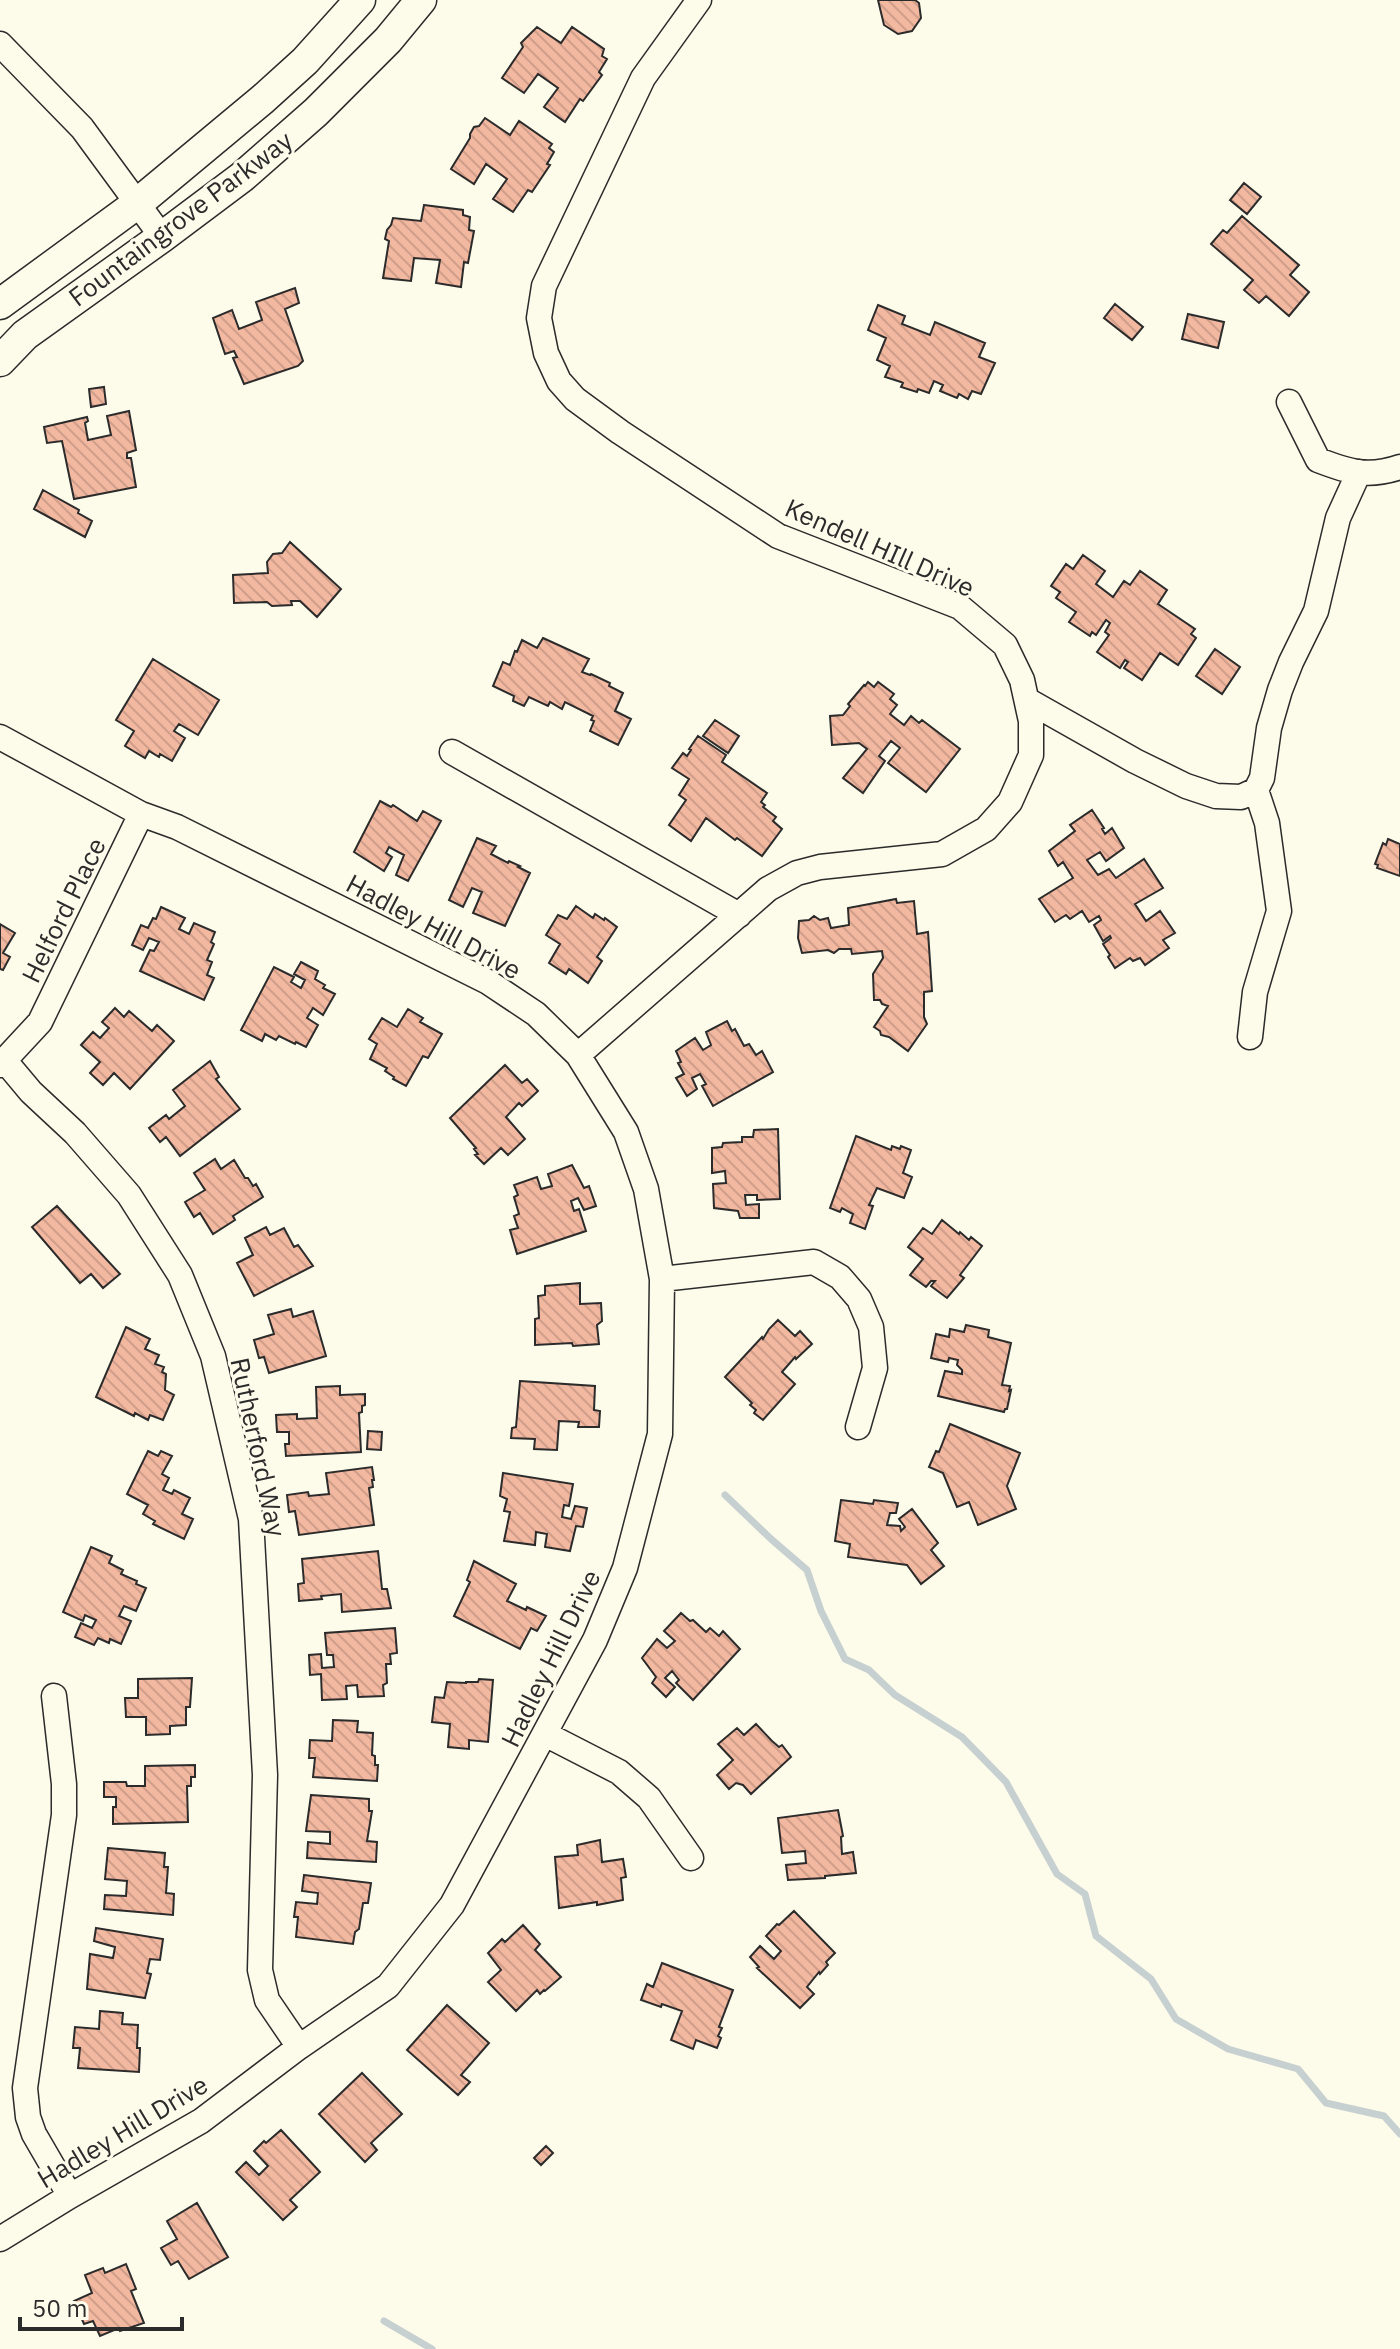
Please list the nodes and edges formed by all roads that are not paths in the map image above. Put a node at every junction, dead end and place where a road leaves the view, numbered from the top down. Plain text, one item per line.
1 (360, 0) edge
2 (421, 0) edge
3 (699, 0) edge
4 (0, 44) edge
5 (138, 203) junction
6 (162, 237) junction
7 (0, 304) edge
8 (0, 361) edge
9 (1289, 402) dead end
10 (1400, 467) edge
11 (1359, 472) junction
12 (1027, 700) junction
13 (0, 737) edge
14 (452, 752) dead end
15 (1256, 790) junction
16 (141, 814) junction
17 (739, 915) junction
18 (1250, 1037) dead end
19 (578, 1055) junction
20 (2, 1063) edge
21 (662, 1279) junction
22 (858, 1427) dead end
23 (54, 1696) dead end
24 (545, 1734) junction
25 (691, 1858) dead end
26 (299, 2047) junction
27 (70, 2196) junction
28 (0, 2239) edge

1 - 5 main road, Fountaingrove Parkway
2 - 6 main road, Fountaingrove Parkway
3 - 12 street, Kendell HIll Drive
4 - 5 street
5 - 6 street
5 - 7 main road, Fountaingrove Parkway
6 - 8 main road, Fountaingrove Parkway
9 - 11 street
10 - 11 street
11 - 15 street
12 - 15 street
12 - 17 street, Kendell HIll Drive
13 - 16 street, Hadley Hill Drive
14 - 17 street
15 - 18 street
16 - 19 street, Hadley Hill Drive
16 - 20 street, Helford Place
17 - 19 street, Kendell HIll Drive
19 - 21 street, Hadley Hill Drive
20 - 26 street, Rutherford Way
21 - 22 street
21 - 24 street, Hadley Hill Drive
23 - 27 street
24 - 25 street
24 - 26 street, Hadley Hill Drive
26 - 27 street, Hadley Hill Drive
27 - 28 street, Hadley Hill Drive

